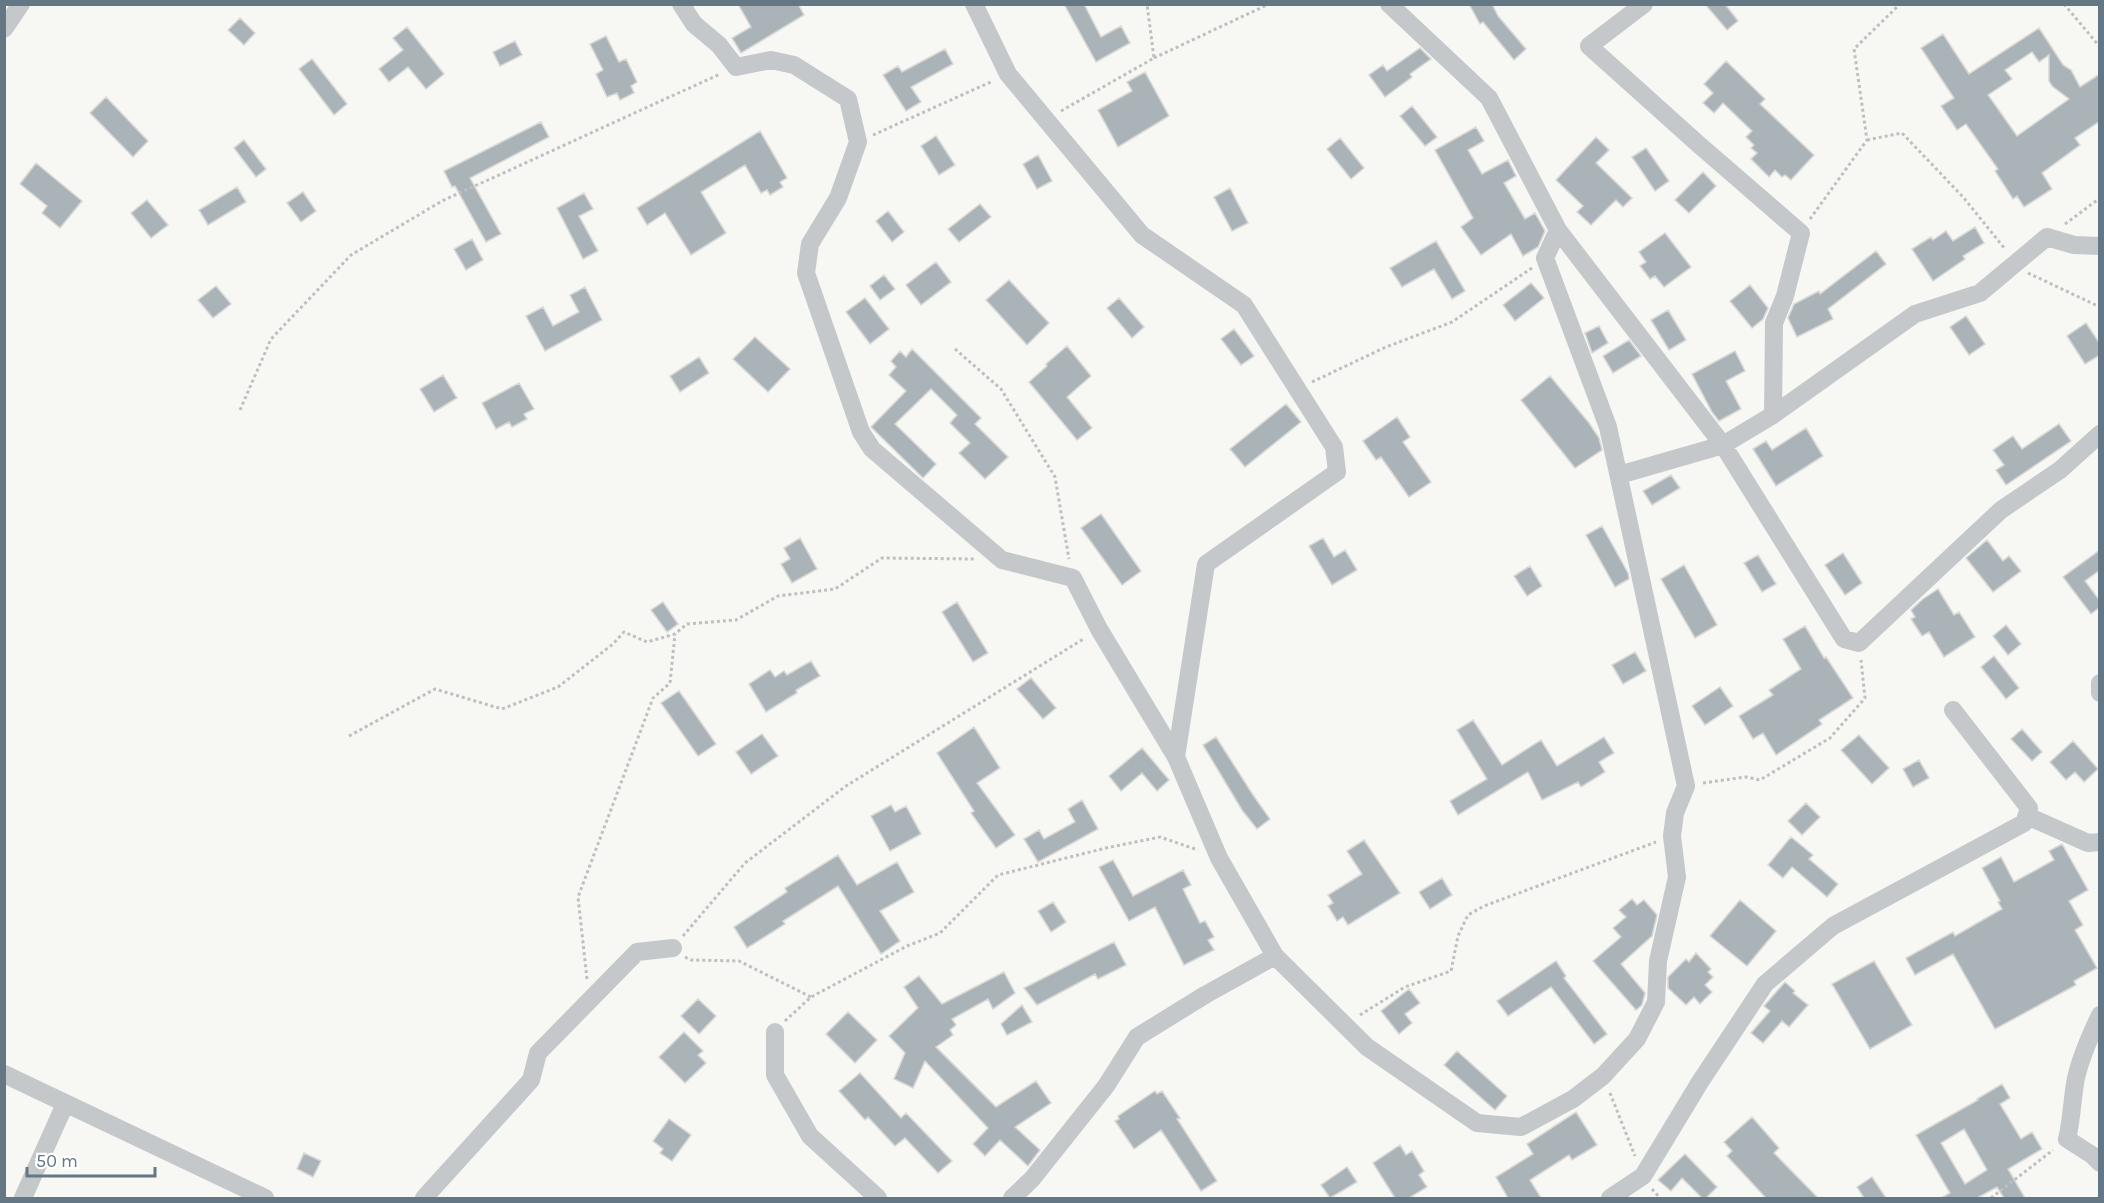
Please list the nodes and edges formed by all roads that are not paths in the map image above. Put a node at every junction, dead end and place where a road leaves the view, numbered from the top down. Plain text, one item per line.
1 (21, 4) edge
2 (681, 4) edge
3 (974, 4) edge
4 (1389, 4) edge
5 (1644, 4) edge
6 (4, 29) edge
7 (1558, 230) junction
8 (2100, 246) edge
9 (1773, 415) junction
10 (2100, 434) edge
11 (1723, 445) junction
12 (1619, 475) junction
13 (2100, 683) edge
14 (2100, 693) edge
15 (1953, 710) dead end
16 (1176, 756) junction
17 (2026, 816) junction
18 (2100, 842) edge
19 (673, 948) road end
20 (1275, 956) junction
21 (2100, 1015) edge
22 (775, 1032) road end
23 (4, 1074) edge
24 (65, 1104) junction
25 (2100, 1163) edge
26 (23, 1198) edge
27 (265, 1198) edge
28 (424, 1198) edge
29 (878, 1198) edge
30 (1012, 1198) edge
31 (1610, 1198) edge

1 - 6 street
2 - 16 street
3 - 16 street
4 - 7 street
5 - 9 street
7 - 11 street
7 - 12 street
8 - 9 street
9 - 11 street
10 - 11 street
11 - 12 street
12 - 20 street
13 - 14 street
15 - 17 street
16 - 20 street
17 - 18 street
17 - 31 street
19 - 28 street
20 - 30 street
21 - 25 street
22 - 29 street
23 - 24 street
24 - 26 street
24 - 27 street

